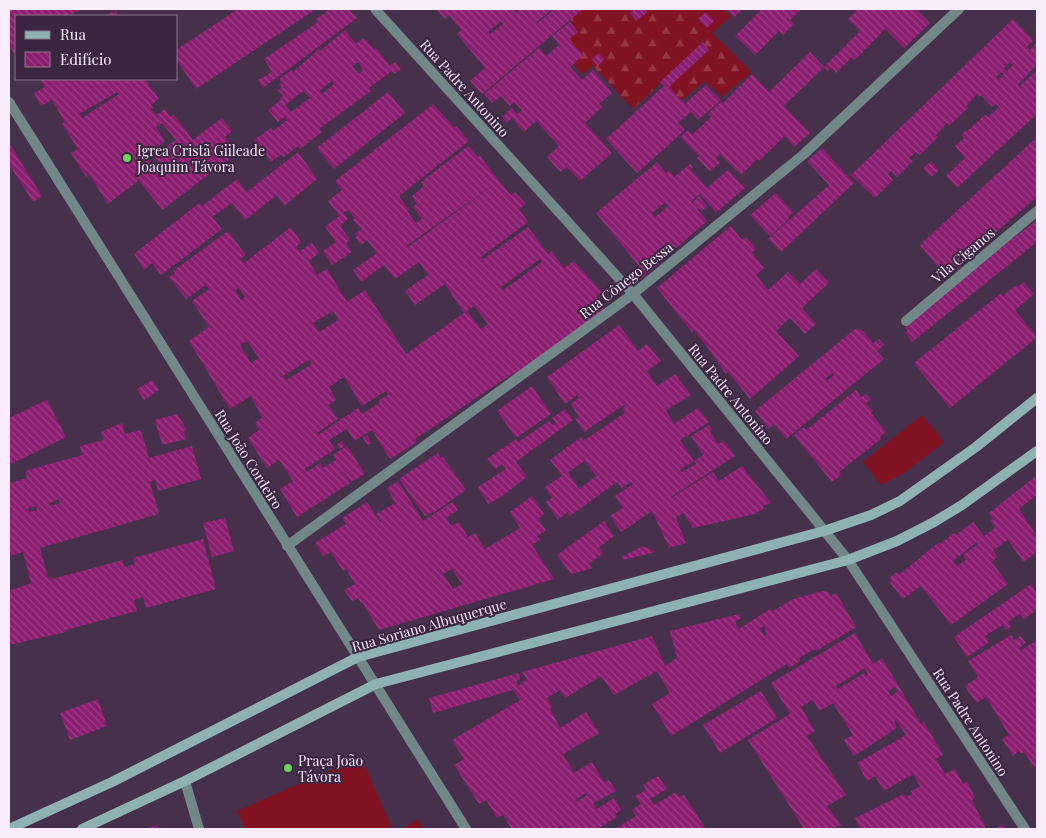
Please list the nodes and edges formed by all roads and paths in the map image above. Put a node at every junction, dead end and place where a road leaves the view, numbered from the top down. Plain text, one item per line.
1 (375, 9) edge
2 (959, 9) edge
3 (9, 102) edge
4 (1037, 211) edge
5 (633, 294) junction
6 (906, 321) dead end
7 (1037, 398) edge
8 (1037, 451) edge
9 (824, 531) junction
10 (287, 546) junction
11 (848, 560) junction
12 (358, 658) junction
13 (376, 684) junction
14 (185, 781) junction
15 (9, 829) edge
16 (82, 829) edge
17 (198, 829) edge
18 (466, 829) edge
19 (1025, 829) edge

1 - 5 street, Rua Padre Antonino
2 - 5 street, Rua Cônego Bessa
3 - 10 street, Rua João Cordeiro
4 - 6 street, Vila Ciganos
5 - 9 street, Rua Padre Antonino
5 - 10 street, Rua Cônego Bessa
7 - 9 main road, Rua Soriano Albuquerque
8 - 11 main road
9 - 11 street, Rua Padre Antonino
9 - 12 main road, Rua Soriano Albuquerque
10 - 12 street, Rua João Cordeiro
11 - 13 main road
11 - 19 street, Rua Padre Antonino
12 - 13 street, Rua João Cordeiro
12 - 15 main road, Rua Soriano Albuquerque
13 - 14 main road
13 - 18 street, Rua João Cordeiro
14 - 16 main road
14 - 17 street

